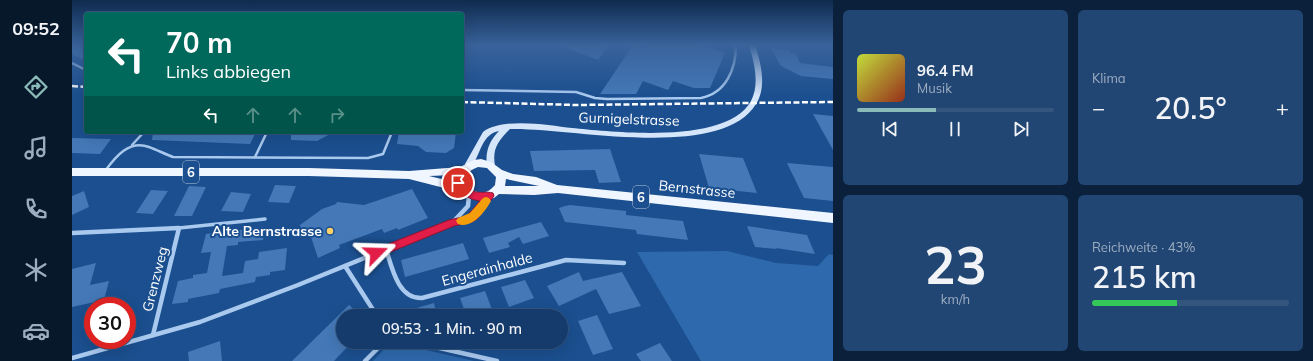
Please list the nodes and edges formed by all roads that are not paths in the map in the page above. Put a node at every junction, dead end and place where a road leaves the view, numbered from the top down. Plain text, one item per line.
1 (735, 62) edge
2 (755, 62) edge
3 (72, 63) edge
4 (84, 69) edge
5 (464, 90) edge
6 (508, 128) junction
7 (142, 134) edge
8 (266, 134) edge
9 (391, 134) edge
10 (132, 145) junction
11 (255, 157) junction
12 (469, 164) junction
13 (491, 166) junction
14 (461, 171) junction
15 (72, 172) edge
16 (104, 172) junction
17 (500, 173) junction
18 (409, 175) junction
19 (558, 189) junction
20 (465, 191) junction
21 (493, 193) junction
22 (833, 218) edge
23 (265, 219) dead end
24 (453, 222) junction
25 (179, 228) junction
26 (72, 233) edge
27 (386, 250) junction
28 (624, 263) dead end
29 (345, 266) junction
30 (373, 309) edge
31 (153, 335) junction
32 (377, 349) edge
33 (445, 349) edge
34 (72, 358) edge
35 (365, 361) edge
36 (497, 361) edge

1 - 5 lane
2 - 6 main road, Gurnigelstrasse
3 - 4 lane
6 - 12 main road, Gurnigelstrasse
6 - 13 main road
7 - 10 lane
8 - 11 lane
9 - 11 lane
10 - 11 lane
10 - 16 lane
12 - 13 main road
12 - 14 main road
13 - 17 main road
14 - 18 main road, 6
14 - 20 main road
15 - 16 main road, 6
16 - 18 main road, 6
17 - 19 main road, Bernstrasse / 6
17 - 21 main road
18 - 20 main road, 6
19 - 21 main road, Bernstrasse / 6
19 - 22 main road, Bernstrasse / 6
20 - 21 main road
20 - 24 street
21 - 24 street
23 - 25 lane, Grenzweg
24 - 27 street
25 - 26 street, Grenzweg
25 - 31 street, Grenzweg
27 - 28 street, Engerainhalde
27 - 29 street
29 - 30 street
29 - 31 street
31 - 34 street
32 - 35 street
33 - 36 street

